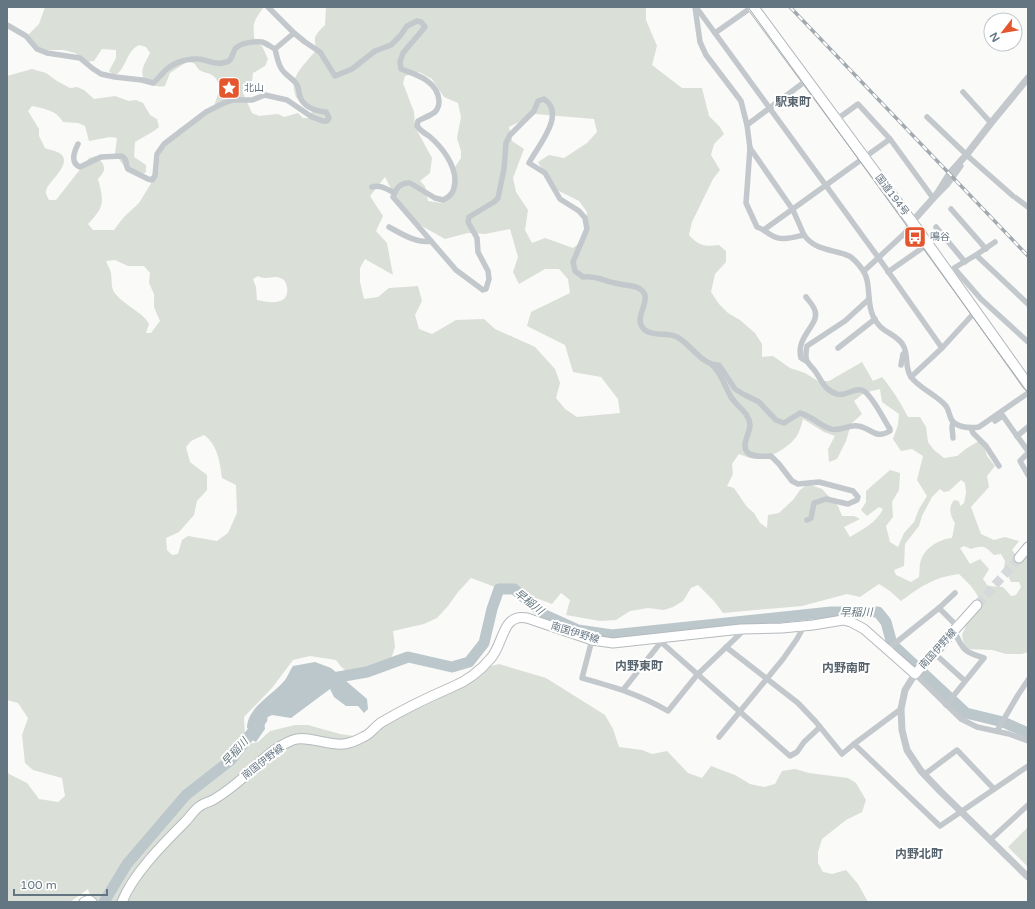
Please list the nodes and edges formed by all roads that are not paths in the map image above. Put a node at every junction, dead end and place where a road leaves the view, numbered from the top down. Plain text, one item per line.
1 (268, 7) edge
2 (695, 7) edge
3 (753, 7) edge
4 (7, 25) edge
5 (294, 33) junction
6 (715, 34) junction
7 (276, 49) junction
8 (1028, 78) edge
9 (808, 80) junction
10 (963, 92) dead end
11 (769, 109) junction
12 (927, 117) dead end
13 (836, 120) junction
14 (991, 123) junction
15 (747, 125) junction
16 (890, 139) junction
17 (78, 144) dead end
18 (750, 148) junction
19 (967, 155) junction
20 (863, 158) junction
21 (825, 186) junction
22 (372, 187) dead end
23 (395, 193) junction
24 (935, 196) junction
25 (1028, 207) edge
26 (951, 209) dead end
27 (793, 210) junction
28 (912, 222) junction
29 (389, 227) dead end
30 (936, 227) dead end
31 (765, 229) junction
32 (804, 235) junction
33 (431, 241) junction
34 (995, 242) dead end
35 (928, 244) junction
36 (986, 249) junction
37 (976, 255) junction
38 (878, 257) junction
39 (965, 262) junction
40 (864, 271) junction
41 (888, 272) junction
42 (973, 290) junction
43 (963, 296) junction
44 (806, 297) dead end
45 (869, 299) junction
46 (1028, 304) edge
47 (975, 312) junction
48 (874, 319) junction
49 (1028, 342) edge
50 (904, 345) junction
51 (838, 348) dead end
52 (942, 348) junction
53 (806, 361) junction
54 (711, 365) junction
55 (901, 365) dead end
56 (911, 377) junction
57 (1028, 385) edge
58 (1028, 393) edge
59 (952, 422) junction
60 (984, 425) junction
61 (1028, 427) edge
62 (971, 428) junction
63 (1017, 436) junction
64 (953, 438) dead end
65 (1028, 452) edge
66 (1028, 458) edge
67 (1021, 463) junction
68 (999, 466) dead end
69 (1028, 475) edge
70 (807, 520) dead end
71 (1028, 547) edge
72 (1019, 558) tunnel mouth
73 (955, 593) dead end
74 (976, 605) tunnel mouth
75 (939, 608) junction
76 (804, 626) junction
77 (741, 628) junction
78 (956, 629) junction
79 (592, 640) junction
80 (660, 640) junction
81 (726, 648) junction
82 (888, 649) junction
83 (934, 653) junction
84 (917, 671) junction
85 (697, 675) junction
86 (766, 678) junction
87 (1028, 680) edge
88 (965, 682) junction
89 (623, 690) junction
90 (946, 705) junction
91 (901, 709) junction
92 (740, 712) junction
93 (820, 727) junction
94 (997, 731) junction
95 (719, 738) dead end
96 (1028, 741) edge
97 (854, 744) junction
98 (1028, 766) edge
99 (1021, 771) junction
100 (925, 774) junction
101 (1028, 774) edge
102 (994, 789) junction
103 (1028, 805) edge
104 (961, 811) junction
105 (990, 840) junction
106 (1028, 877) edge
107 (84, 902) edge
108 (92, 902) edge
109 (122, 902) edge

1 - 5 street
2 - 6 street
2 - 15 street
3 - 6 street
3 - 9 highway, 国道194号
4 - 7 street
5 - 7 street
5 - 23 street
6 - 11 street
7 - 17 street
8 - 14 street
9 - 11 street
9 - 13 highway, 国道194号
10 - 14 street
11 - 15 street
11 - 21 street
12 - 19 street
13 - 16 street
13 - 20 highway, 国道194号
14 - 19 street
15 - 18 street
16 - 20 street
16 - 24 street
18 - 27 street
18 - 31 street
19 - 24 street
19 - 25 street
20 - 21 street
20 - 28 highway, 国道194号
21 - 27 street
21 - 38 street
22 - 23 street
23 - 33 street
24 - 28 street
26 - 36 street
27 - 31 street
27 - 32 street
28 - 35 highway, 国道194号
28 - 38 street
29 - 33 street
30 - 39 street
31 - 32 street
32 - 40 street
33 - 54 street
34 - 36 street
35 - 41 street
35 - 43 highway, 国道194号
36 - 37 street
37 - 39 street
37 - 46 street
38 - 40 street
38 - 41 street
39 - 42 street
40 - 45 street
41 - 52 street
42 - 43 street
42 - 49 street
43 - 47 highway, 国道194号
44 - 53 street
45 - 48 street
45 - 53 street
47 - 52 street
47 - 57 highway, 国道194号
48 - 50 street
48 - 51 street
50 - 55 street
50 - 56 street
52 - 56 street
53 - 54 street
54 - 70 street
56 - 59 street
58 - 60 street
59 - 62 street
59 - 64 street
60 - 62 street
60 - 63 street
61 - 63 street
62 - 68 street
63 - 65 street
65 - 67 street
66 - 67 street
67 - 69 street
71 - 72 main road
73 - 75 street
74 - 78 main road, 南国伊野線
75 - 78 street
75 - 82 street
76 - 77 main road, 南国伊野線
76 - 82 main road, 南国伊野線
76 - 86 street
77 - 80 main road, 南国伊野線
77 - 81 street
78 - 83 main road, 南国伊野線
78 - 88 street
79 - 80 main road, 南国伊野線
79 - 89 street
79 - 109 main road, 南国伊野線
80 - 85 street
80 - 89 street
81 - 85 street
81 - 86 street
82 - 84 main road, 南国伊野線
83 - 84 main road, 南国伊野線
83 - 88 street
84 - 90 street
84 - 91 street
85 - 89 street
85 - 92 street
86 - 92 street
86 - 93 street
87 - 94 street
88 - 90 street
90 - 94 street
91 - 97 street
91 - 100 street
92 - 93 street
92 - 95 street
93 - 97 street
94 - 96 street
97 - 104 street
98 - 99 street
99 - 101 street
99 - 102 street
100 - 102 street
100 - 104 street
102 - 104 street
103 - 105 street
104 - 105 street
105 - 106 street
107 - 108 main road

